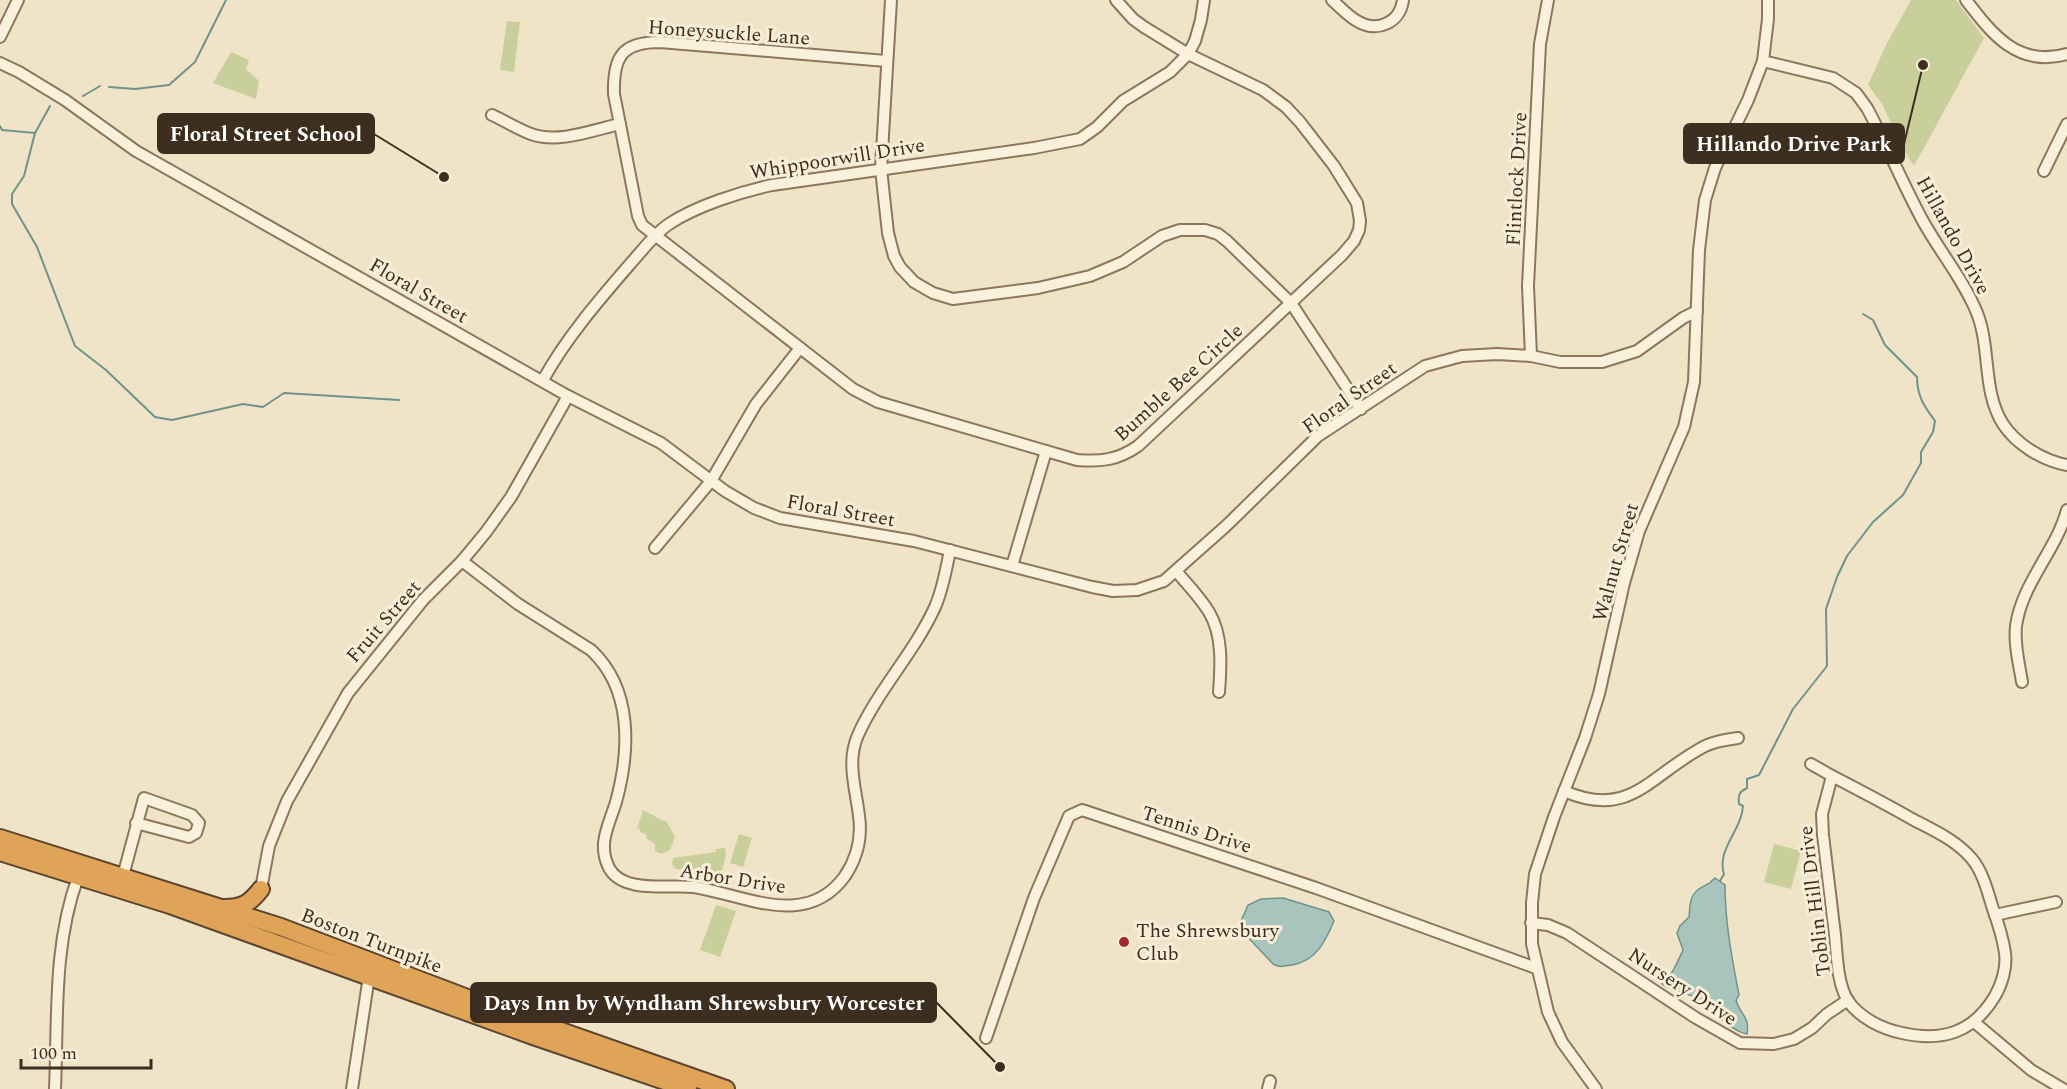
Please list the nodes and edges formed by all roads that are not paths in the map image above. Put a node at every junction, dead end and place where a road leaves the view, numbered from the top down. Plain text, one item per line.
1 (18, 0) edge
2 (891, 0) edge
3 (1116, 0) edge
4 (1204, 0) edge
5 (1332, 0) edge
6 (1403, 0) edge
7 (1768, 0) edge
8 (1966, 0) edge
9 (1546, 1) edge
10 (0, 37) edge
11 (1188, 54) junction
12 (2067, 54) edge
13 (886, 61) junction
14 (1762, 61) junction
15 (0, 63) edge
16 (492, 115) dead end
17 (620, 124) junction
18 (2067, 124) edge
19 (881, 169) junction
20 (2044, 171) dead end
21 (654, 236) junction
22 (1291, 303) junction
23 (1697, 310) junction
24 (800, 348) junction
25 (1531, 356) junction
26 (543, 380) junction
27 (568, 396) junction
28 (1361, 409) junction
29 (1046, 452) junction
30 (2067, 465) edge
31 (711, 481) junction
32 (2067, 510) edge
33 (655, 549) dead end
34 (950, 550) junction
35 (462, 561) junction
36 (1012, 567) junction
37 (1176, 571) junction
38 (2022, 682) dead end
39 (1219, 692) dead end
40 (1738, 738) dead end
41 (1810, 764) dead end
42 (1832, 776) junction
43 (1564, 791) junction
44 (136, 823) junction
45 (0, 838) edge
46 (0, 852) edge
47 (123, 876) junction
48 (78, 877) junction
49 (261, 889) junction
50 (2056, 902) dead end
51 (223, 908) junction
52 (1995, 915) junction
53 (1531, 922) junction
54 (281, 927) junction
55 (1536, 968) junction
56 (369, 976) junction
57 (1848, 1000) junction
58 (1974, 1022) junction
59 (986, 1038) dead end
60 (55, 1089) edge
61 (352, 1089) edge
62 (688, 1089) edge
63 (726, 1089) edge
64 (1596, 1089) edge
65 (2063, 1089) edge

1 - 10 street
2 - 13 street
3 - 11 street, Bumble Bee Circle
4 - 11 street
5 - 6 street
7 - 14 street, Walnut Street
8 - 12 street
9 - 25 street, Flintlock Drive
11 - 19 street, Whippoorwill Drive
11 - 22 street, Bumble Bee Circle
13 - 17 street, Honeysuckle Lane
13 - 19 street
14 - 23 street, Walnut Street
14 - 30 street, Hillando Drive
15 - 26 street, Floral Street
16 - 17 street
17 - 21 street, Honeysuckle Lane
18 - 20 street
19 - 21 street, Whippoorwill Drive
19 - 22 street
21 - 24 street, Bumble Bee Circle
21 - 26 street, Whippoorwill Drive
22 - 28 street
22 - 29 street, Bumble Bee Circle
23 - 25 street, Floral Street
23 - 43 street, Walnut Street
24 - 29 street, Bumble Bee Circle
24 - 31 street
25 - 28 street, Floral Street
26 - 27 street, Floral Street
27 - 31 street, Floral Street
27 - 35 street, Fruit Street
28 - 37 street, Floral Street
29 - 36 street
31 - 33 street
31 - 34 street, Floral Street
32 - 38 street
34 - 35 street, Arbor Drive
34 - 36 street, Floral Street
35 - 49 street, Fruit Street
36 - 37 street, Floral Street
37 - 39 street
40 - 43 street
41 - 42 street
42 - 52 street, Toblin Hill Drive
42 - 57 street, Toblin Hill Drive
43 - 53 street, Walnut Street
44 - 44 street
44 - 47 street
45 - 47 highway, Boston Turnpike
46 - 48 highway, Boston Turnpike
47 - 51 highway, Boston Turnpike
48 - 56 highway, Boston Turnpike
48 - 60 street
49 - 51 highway
49 - 54 highway
50 - 52 street
51 - 54 highway, Boston Turnpike
52 - 58 street, Toblin Hill Drive
53 - 55 street, Walnut Street
53 - 57 street, Nursery Drive
54 - 63 highway, Boston Turnpike
55 - 59 street, Tennis Drive
55 - 64 street, Walnut Street
56 - 61 street
56 - 62 highway, Boston Turnpike
57 - 58 street, Toblin Hill Drive
58 - 65 street

